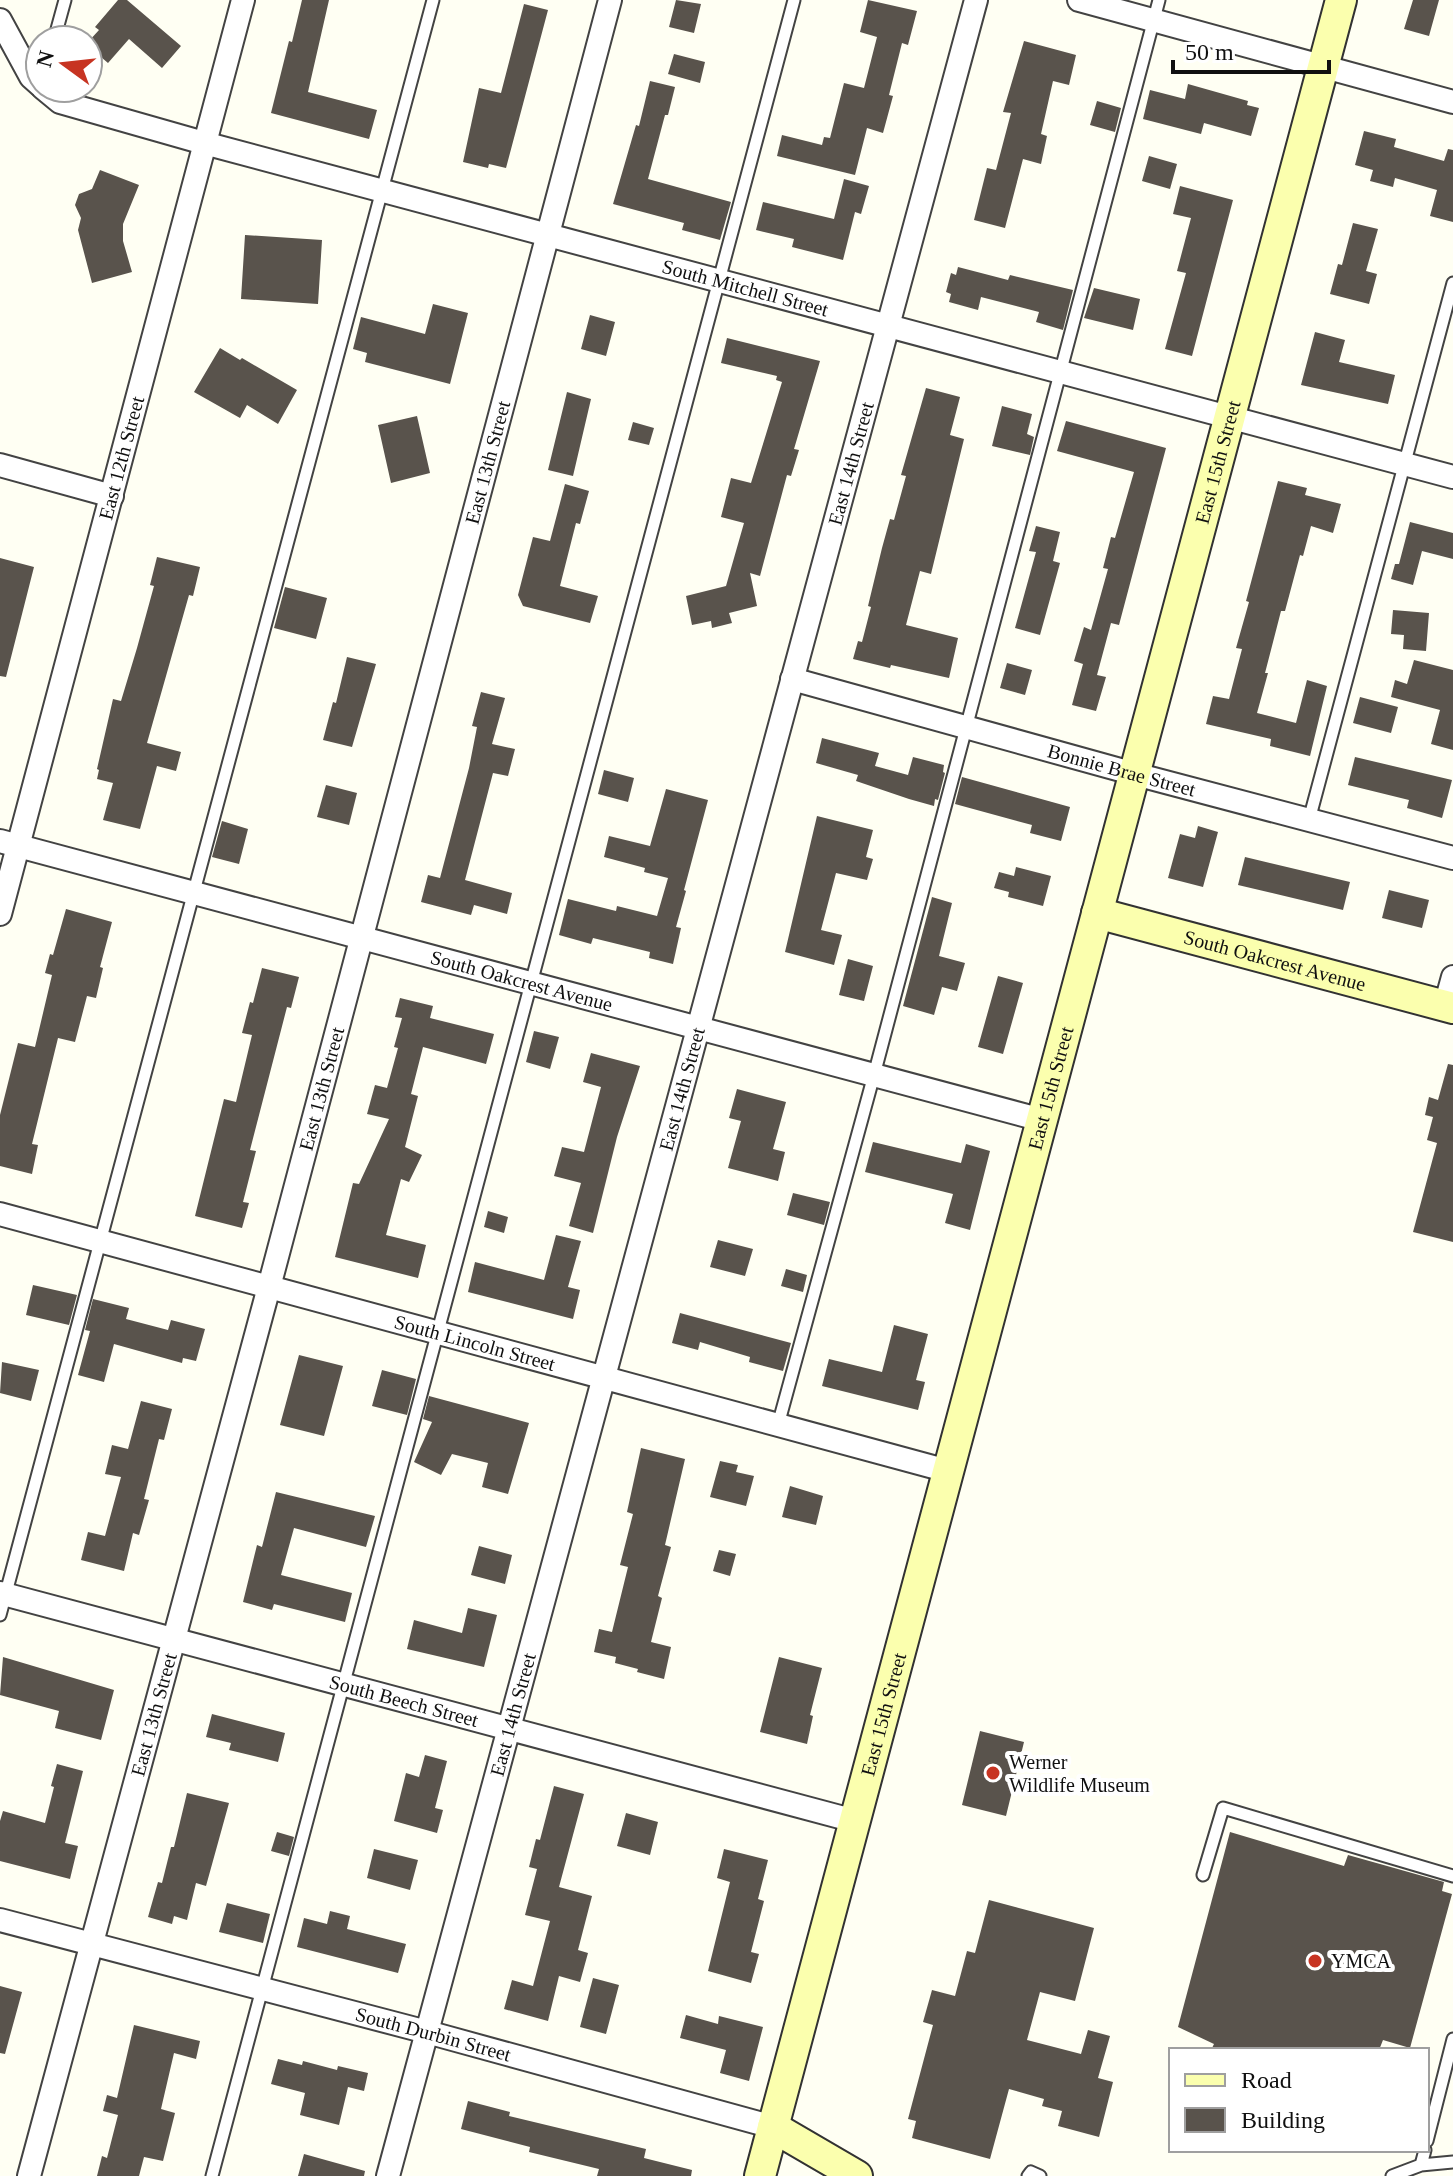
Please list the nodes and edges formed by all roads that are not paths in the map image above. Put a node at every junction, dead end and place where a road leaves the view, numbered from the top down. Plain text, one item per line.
1 (65, 0) edge
2 (243, 0) edge
3 (433, 0) edge
4 (610, 0) edge
5 (794, 0) edge
6 (976, 0) edge
7 (1079, 0) edge
8 (1341, 0) edge
9 (1156, 10) edge
10 (0, 20) edge
11 (58, 24) edge
12 (24, 64) edge
13 (1323, 67) junction
14 (1453, 102) edge
15 (67, 104) edge
16 (204, 143) junction
17 (382, 191) junction
18 (547, 235) junction
19 (719, 281) junction
20 (1453, 283) edge
21 (888, 326) junction
22 (1061, 372) junction
23 (1229, 418) junction
24 (1404, 464) junction
25 (0, 465) edge
26 (1453, 477) edge
27 (112, 496) junction
28 (792, 679) junction
29 (965, 727) junction
30 (1135, 774) junction
31 (1309, 820) junction
32 (10, 843) edge
33 (1453, 858) edge
34 (194, 893) junction
35 (1097, 913) junction
36 (0, 914) edge
37 (362, 938) junction
38 (1453, 977) edge
39 (531, 983) junction
40 (1449, 1007) edge
41 (698, 1028) junction
42 (874, 1075) junction
43 (1042, 1120) junction
44 (0, 1214) edge
45 (100, 1241) junction
46 (269, 1287) junction
47 (438, 1333) junction
48 (604, 1378) junction
49 (778, 1425) junction
50 (948, 1471) junction
51 (2, 1601) edge
52 (174, 1640) junction
53 (343, 1685) junction
54 (509, 1729) junction
55 (855, 1821) junction
56 (1203, 1875) dead end
57 (1453, 1876) edge
58 (0, 1920) edge
59 (91, 1945) junction
60 (262, 1989) junction
61 (427, 2032) junction
62 (1453, 2039) edge
63 (773, 2127) junction
64 (1429, 2133) edge
65 (1424, 2152) edge
66 (1453, 2162) edge
67 (1421, 2165) junction
68 (29, 2176) edge
69 (212, 2176) edge
70 (388, 2176) edge
71 (760, 2176) edge
72 (857, 2176) edge
73 (1028, 2176) edge
74 (1040, 2176) edge
75 (1392, 2176) edge

1 - 11 lane
2 - 16 street, East 12th Street
3 - 17 lane
4 - 18 street, East 13th Street
5 - 19 lane
6 - 21 street, East 14th Street
7 - 9 street
8 - 13 main road, East 15th Street
9 - 13 street
9 - 22 lane
10 - 12 street, South Mitchell Street
13 - 14 street
13 - 23 main road, East 15th Street
15 - 16 street, South Mitchell Street
16 - 17 street, South Mitchell Street
16 - 27 street, East 12th Street
17 - 18 street, South Mitchell Street
17 - 34 lane
18 - 19 street, South Mitchell Street
18 - 37 street, East 13th Street
19 - 21 street, South Mitchell Street
19 - 39 lane
20 - 24 lane
21 - 22 street, South Mitchell Street
21 - 28 street, East 14th Street
22 - 23 street, South Mitchell Street
22 - 29 lane
23 - 24 street, South Mitchell Street
23 - 30 main road, East 15th Street
24 - 26 street, South Mitchell Street
24 - 31 lane
25 - 27 street
27 - 32 street, East 12th Street
28 - 29 street, Bonnie Brae Street
28 - 41 street, East 14th Street
29 - 30 street, Bonnie Brae Street
29 - 42 lane
30 - 31 street, Bonnie Brae Street
30 - 35 main road, East 15th Street
31 - 33 street, Bonnie Brae Street
32 - 34 street, South Oakcrest Avenue
32 - 36 street, East 12th Street
34 - 37 street, South Oakcrest Avenue
34 - 45 lane
35 - 40 main road, South Oakcrest Avenue
35 - 43 main road, East 15th Street
37 - 39 street, South Oakcrest Avenue
37 - 46 street, East 13th Street
38 - 40 street
39 - 41 street, South Oakcrest Avenue
39 - 47 lane
41 - 42 street, South Oakcrest Avenue
41 - 48 street, East 14th Street
42 - 43 street, South Oakcrest Avenue
42 - 49 lane
43 - 50 main road, East 15th Street
44 - 45 street, South Lincoln Street
45 - 46 street, South Lincoln Street
45 - 51 lane
46 - 47 street, South Lincoln Street
46 - 52 street, East 13th Street
47 - 48 street, South Lincoln Street
47 - 53 lane
48 - 49 street, South Lincoln Street
48 - 54 street, East 14th Street
49 - 50 street, South Lincoln Street
50 - 55 main road, East 15th Street
51 - 52 street, South Beech Street
52 - 53 street, South Beech Street
52 - 59 street, East 13th Street
53 - 54 street, South Beech Street
53 - 60 lane
54 - 55 street, South Beech Street
54 - 61 street, East 14th Street
55 - 63 main road, East 15th Street
56 - 57 lane
58 - 59 street, South Durbin Street
59 - 60 street, South Durbin Street
59 - 68 street, East 13th Street
60 - 61 street, South Durbin Street
60 - 69 lane
61 - 63 street, South Durbin Street
61 - 70 street, East 14th Street
62 - 64 lane
63 - 71 main road, East 15th Street
63 - 72 main road, South Durbin Street
65 - 67 lane
66 - 67 lane
67 - 75 lane
73 - 74 lane

